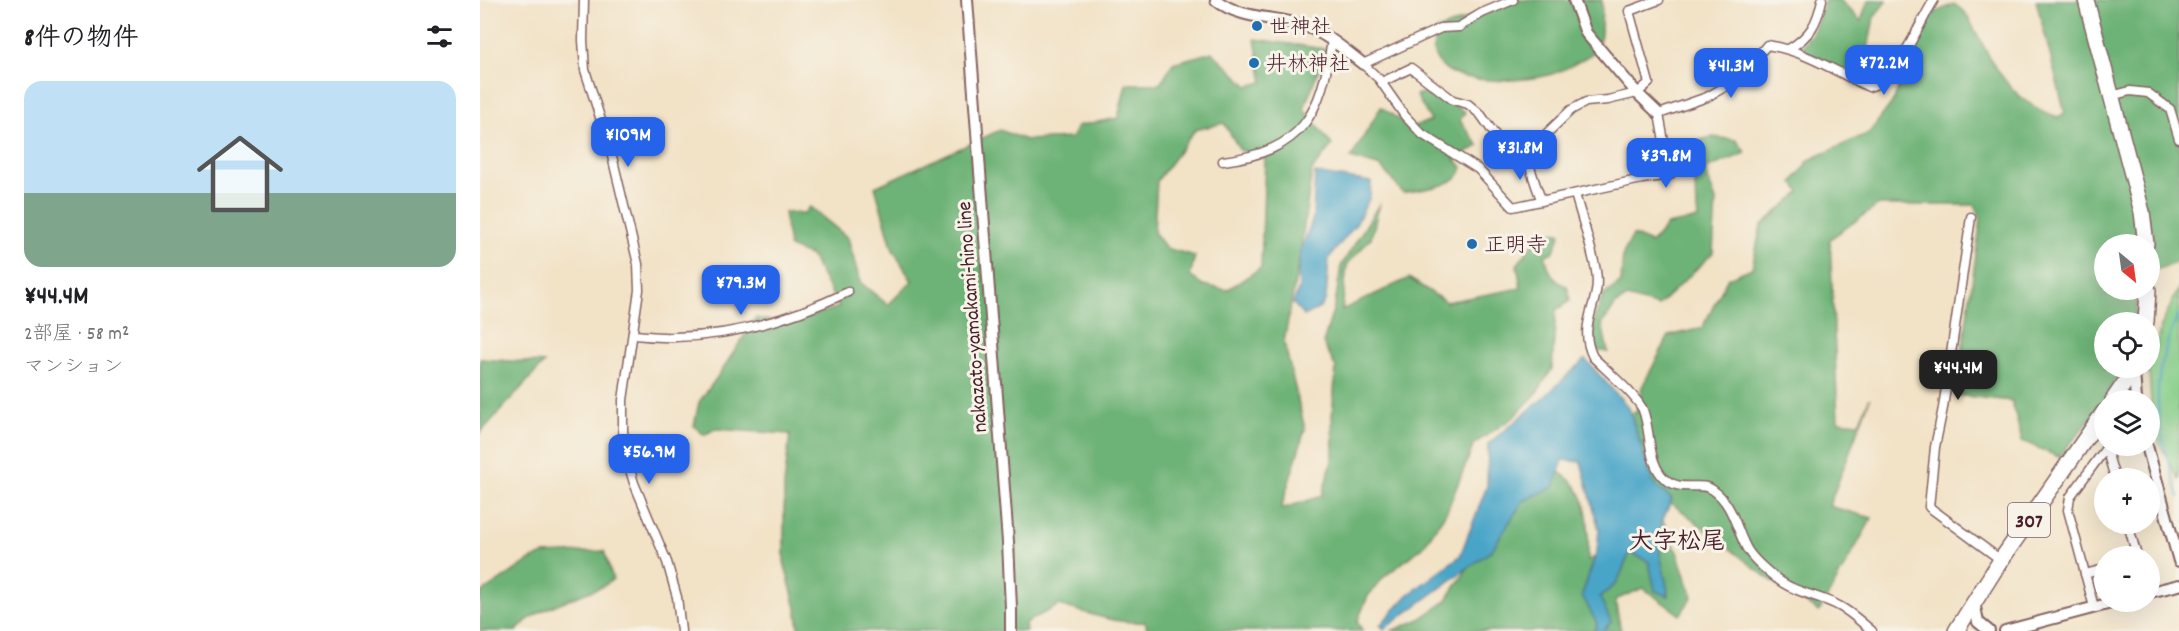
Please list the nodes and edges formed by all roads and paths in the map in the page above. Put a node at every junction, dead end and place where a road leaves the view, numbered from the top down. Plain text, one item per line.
1 (584, 0) edge
2 (967, 0) edge
3 (1216, 0) edge
4 (1514, 0) edge
5 (1574, 0) edge
6 (1659, 0) edge
7 (1822, 0) edge
8 (1934, 0) edge
9 (2086, 0) edge
10 (1332, 40) junction
11 (1789, 49) junction
12 (1363, 64) junction
13 (1382, 82) junction
14 (1637, 93) junction
15 (2111, 96) junction
16 (1659, 114) junction
17 (2179, 139) edge
18 (1522, 149) junction
19 (1223, 161) dead end
20 (1575, 194) junction
21 (1542, 201) junction
22 (1971, 217) dead end
23 (2145, 234) edge
24 (848, 292) dead end
25 (634, 334) junction
26 (2094, 427) edge
27 (2112, 468) edge
28 (2160, 514) edge
29 (2001, 560) junction
30 (2179, 561) edge
31 (2094, 572) edge
32 (2085, 574) junction
33 (2179, 585) edge
34 (2160, 590) edge
35 (1974, 602) junction
36 (2094, 607) joint
37 (681, 631) edge
38 (1011, 631) edge
39 (1872, 631) edge
40 (1956, 631) edge
41 (1989, 631) edge
42 (2005, 631) edge

1 - 25 street
2 - 38 street, nakazato-yamakami-hino line
3 - 10 street
4 - 12 street
5 - 14 street
6 - 14 street
7 - 11 street
8 - 11 street
9 - 15 highway
10 - 12 street
10 - 19 street
11 - 16 street
12 - 13 street
13 - 18 street
13 - 21 street
14 - 16 street
14 - 18 street
15 - 17 street
15 - 23 highway
16 - 20 street
18 - 21 street
20 - 21 street
20 - 39 street
22 - 29 street
24 - 25 street
25 - 37 street
26 - 29 highway, 307
27 - 32 street
28 - 30 street
29 - 35 highway, 307
31 - 32 street
32 - 36 street
33 - 34 street
35 - 40 highway, 307
35 - 41 street
36 - 42 street

